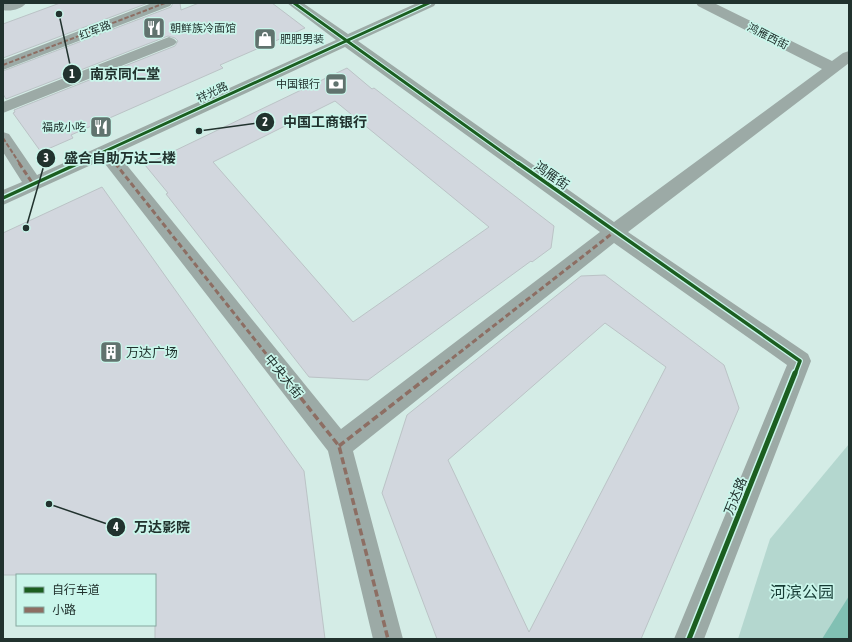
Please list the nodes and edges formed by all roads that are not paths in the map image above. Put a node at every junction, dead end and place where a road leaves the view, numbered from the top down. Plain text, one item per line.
1 (165, 3) edge
2 (294, 3) edge
3 (429, 3) edge
4 (703, 3) edge
5 (346, 41) junction
6 (169, 42) dead end
7 (849, 56) edge
8 (3, 65) edge
9 (833, 68) junction
10 (3, 108) edge
11 (3, 138) edge
12 (105, 151) junction
13 (33, 184) junction
14 (3, 198) edge
15 (614, 232) junction
16 (800, 361) joint
17 (340, 446) junction
18 (388, 639) edge
19 (689, 639) edge

1 - 8 street, 红军路
2 - 5 street, 鸿雁街
3 - 5 street, 祥光路
4 - 9 street, 鸿雁西街
5 - 12 street, 祥光路
5 - 15 street, 鸿雁街
6 - 10 street
7 - 9 street
9 - 15 street
11 - 13 street
12 - 13 street, 祥光路
12 - 17 street, 中央大街
13 - 14 street, 祥光路
15 - 16 street, 鸿雁街
15 - 17 street
16 - 19 street, 万达路
17 - 18 street, 中央大街

